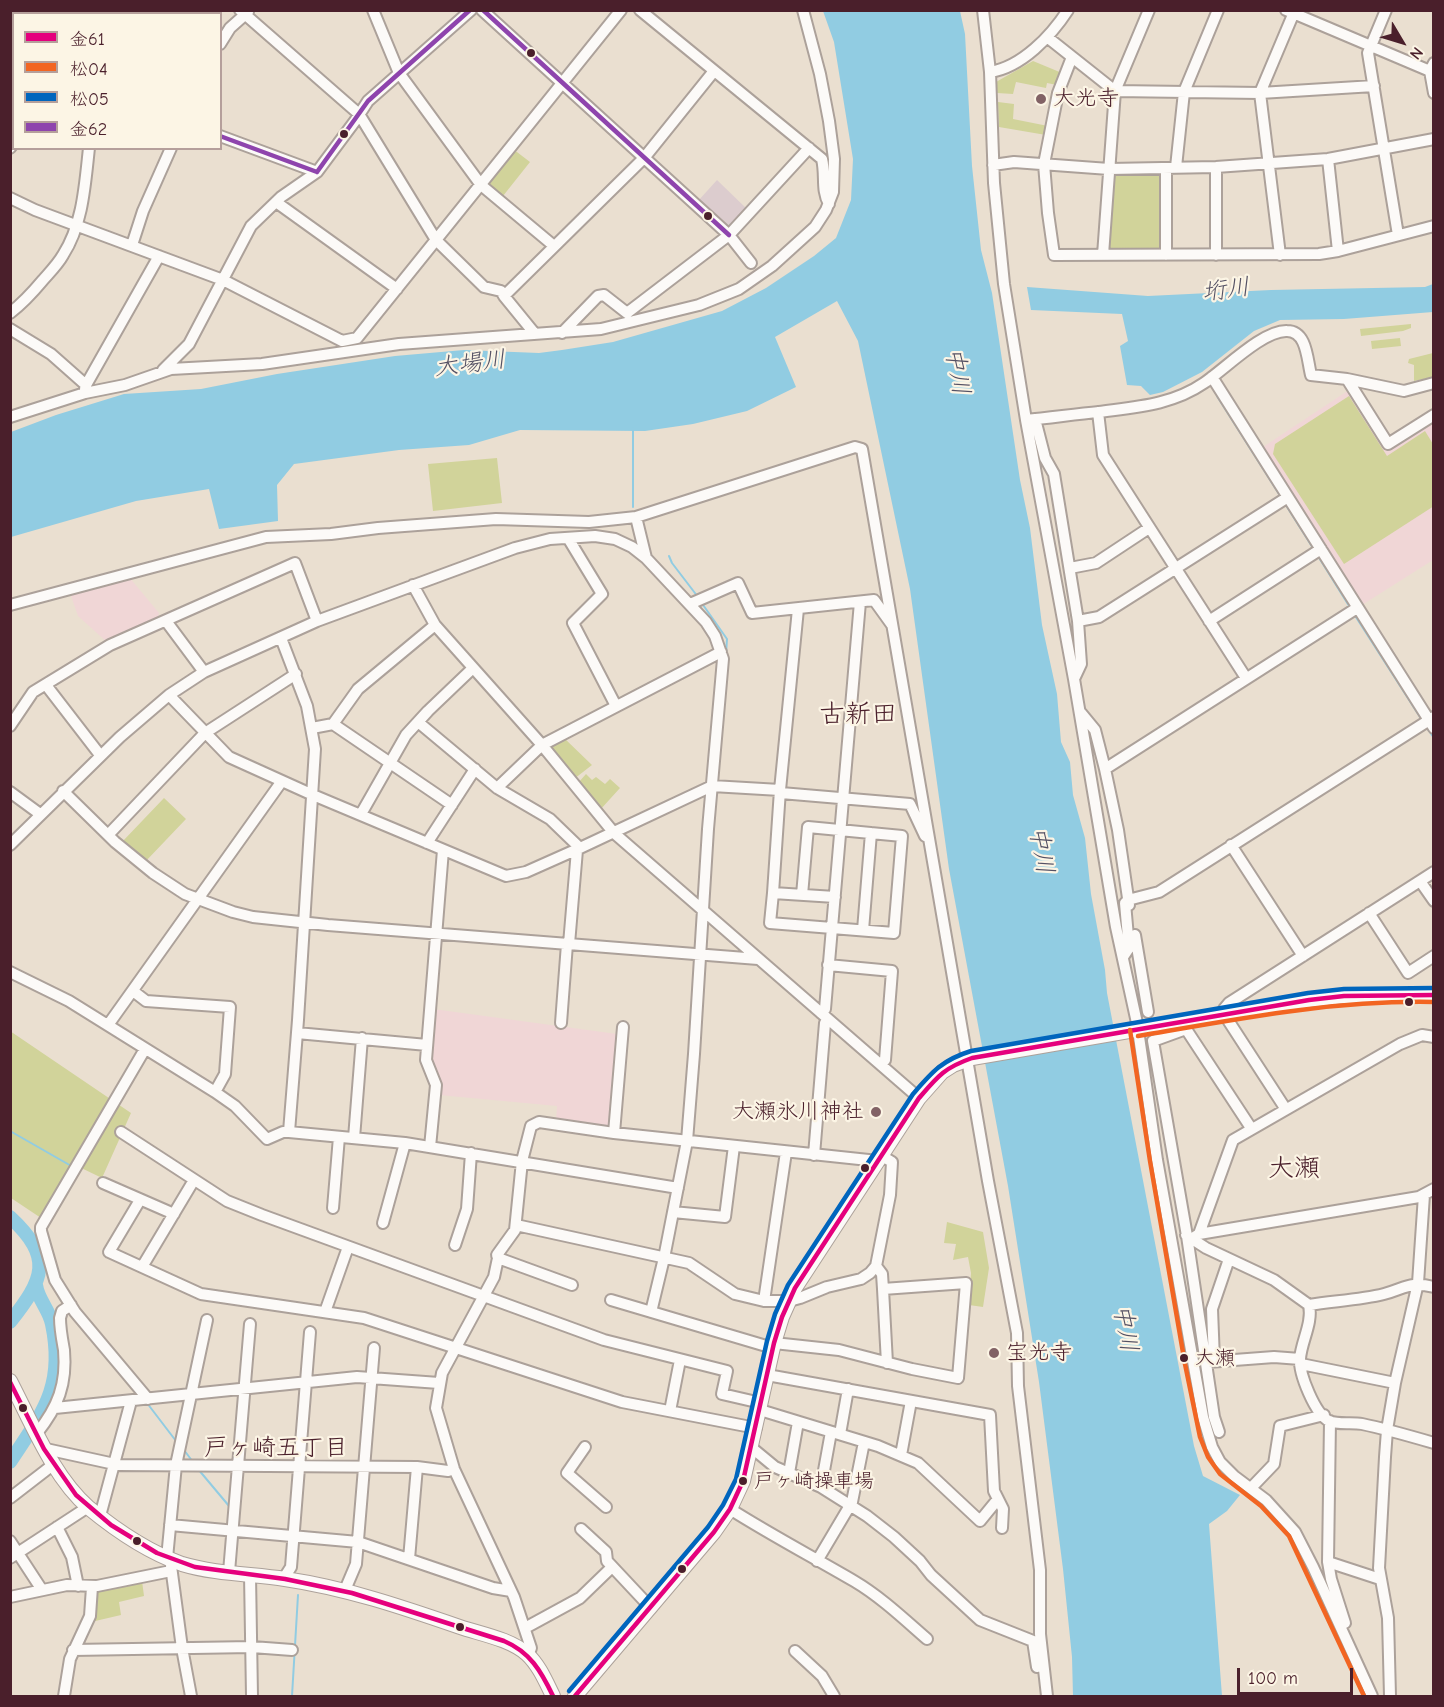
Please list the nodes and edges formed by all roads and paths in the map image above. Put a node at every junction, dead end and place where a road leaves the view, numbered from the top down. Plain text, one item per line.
1 (373, 10) edge
2 (471, 10) edge
3 (482, 10) edge
4 (621, 10) edge
5 (640, 10) edge
6 (803, 10) edge
7 (982, 10) edge
8 (1068, 10) edge
9 (1149, 10) edge
10 (1218, 10) edge
11 (1386, 10) edge
12 (245, 12) edge
13 (1292, 12) edge
14 (1047, 37) junction
15 (222, 41) edge
16 (1371, 46) junction
17 (1072, 57) junction
18 (1432, 67) edge
19 (714, 71) junction
20 (990, 72) junction
21 (399, 73) junction
22 (562, 83) junction
23 (1374, 86) junction
24 (1114, 91) junction
25 (1184, 92) junction
26 (1260, 93) junction
27 (1434, 93) edge
28 (359, 114) junction
29 (222, 137) edge
30 (1434, 139) edge
31 (809, 148) junction
32 (1384, 148) junction
33 (89, 150) edge
34 (170, 150) edge
35 (644, 158) junction
36 (1328, 159) junction
37 (1268, 163) junction
38 (1044, 164) junction
39 (993, 165) junction
40 (1216, 167) junction
41 (1171, 168) junction
42 (1109, 169) junction
43 (316, 172) junction
44 (481, 185) junction
45 (10, 198) edge
46 (276, 202) junction
47 (829, 204) junction
48 (77, 225) junction
49 (1434, 226) edge
50 (729, 235) junction
51 (1398, 235) junction
52 (436, 240) junction
53 (132, 245) junction
54 (554, 246) junction
55 (1338, 251) junction
56 (1103, 255) junction
57 (1166, 255) junction
58 (1216, 255) junction
59 (1280, 255) junction
60 (159, 256) junction
61 (751, 263) dead end
62 (223, 280) junction
63 (397, 289) junction
64 (504, 296) junction
65 (10, 313) edge
66 (10, 329) edge
67 (562, 333) junction
68 (535, 334) junction
69 (163, 370) junction
70 (1212, 377) junction
71 (1347, 379) junction
72 (1434, 383) edge
73 (85, 389) junction
74 (1098, 412) junction
75 (1434, 415) edge
76 (10, 417) edge
77 (1030, 420) junction
78 (1283, 500) junction
79 (636, 517) junction
80 (589, 522) junction
81 (1149, 528) junction
82 (568, 538) junction
83 (549, 539) junction
84 (1317, 552) junction
85 (646, 558) junction
86 (1070, 567) junction
87 (1176, 568) junction
88 (413, 585) junction
89 (860, 602) junction
90 (690, 604) junction
91 (10, 605) edge
92 (798, 609) junction
93 (1353, 611) junction
94 (165, 621) junction
95 (318, 621) junction
96 (1078, 621) junction
97 (1209, 621) junction
98 (435, 625) junction
99 (894, 627) junction
100 (281, 638) junction
101 (721, 652) junction
102 (473, 668) junction
103 (204, 672) junction
104 (296, 674) junction
105 (1246, 678) junction
106 (1074, 679) junction
107 (46, 685) junction
108 (169, 695) junction
109 (616, 706) junction
110 (15, 710) edge
111 (1079, 710) junction
112 (418, 722) junction
113 (1428, 722) edge
114 (333, 724) junction
115 (10, 726) edge
116 (312, 728) junction
117 (205, 733) junction
118 (542, 745) junction
119 (100, 755) junction
120 (390, 763) junction
121 (475, 770) junction
122 (1105, 770) junction
123 (282, 781) junction
124 (712, 786) junction
125 (497, 788) junction
126 (63, 791) junction
127 (781, 791) junction
128 (10, 792) edge
129 (312, 795) junction
130 (843, 798) junction
131 (452, 805) junction
132 (40, 814) junction
133 (361, 814) junction
134 (840, 830) junction
135 (614, 833) junction
136 (871, 833) junction
137 (108, 835) junction
138 (426, 843) junction
139 (930, 844) junction
140 (10, 845) edge
141 (1231, 845) junction
142 (579, 849) junction
143 (443, 850) junction
144 (1434, 872) edge
145 (1420, 881) junction
146 (772, 892) junction
147 (802, 895) junction
148 (835, 897) junction
149 (197, 900) junction
150 (1128, 900) junction
151 (1434, 901) edge
152 (703, 910) junction
153 (1369, 913) junction
154 (304, 922) junction
155 (832, 928) junction
156 (863, 930) junction
157 (436, 934) junction
158 (568, 944) junction
159 (700, 954) junction
160 (1302, 956) junction
161 (1434, 956) edge
162 (1123, 957) junction
163 (758, 958) junction
164 (828, 965) junction
165 (10, 972) edge
166 (133, 991) junction
167 (1434, 995) edge
168 (1148, 1012) dead end
169 (1224, 1014) junction
170 (825, 1016) junction
171 (561, 1023) dead end
172 (108, 1025) junction
173 (1184, 1025) junction
174 (623, 1027) dead end
175 (1133, 1030) junction
176 (297, 1033) junction
177 (1434, 1037) edge
178 (362, 1038) junction
179 (427, 1045) junction
180 (145, 1049) junction
181 (969, 1059) junction
182 (881, 1065) junction
183 (215, 1092) junction
184 (919, 1098) junction
185 (1285, 1108) junction
186 (1251, 1128) junction
187 (121, 1132) dead end
188 (289, 1132) junction
189 (615, 1133) junction
190 (339, 1137) junction
191 (354, 1138) junction
192 (687, 1141) junction
193 (405, 1143) junction
194 (734, 1146) junction
195 (430, 1147) junction
196 (786, 1152) junction
197 (471, 1153) junction
198 (814, 1155) junction
199 (880, 1158) junction
200 (1157, 1160) junction
201 (522, 1161) junction
202 (194, 1180) junction
203 (103, 1183) dead end
204 (678, 1188) junction
205 (1429, 1192) edge
206 (140, 1200) junction
207 (333, 1208) dead end
208 (673, 1212) junction
209 (174, 1214) junction
210 (383, 1223) dead end
211 (516, 1225) junction
212 (1192, 1237) junction
213 (455, 1245) dead end
214 (348, 1247) junction
215 (498, 1258) junction
216 (664, 1258) junction
217 (1229, 1259) junction
218 (876, 1266) junction
219 (142, 1267) junction
220 (1418, 1283) junction
221 (572, 1285) dead end
222 (1434, 1287) edge
223 (884, 1289) junction
224 (484, 1297) junction
225 (611, 1300) dead end
226 (789, 1300) junction
227 (764, 1301) junction
228 (71, 1305) junction
229 (1309, 1305) junction
230 (325, 1312) junction
231 (651, 1312) junction
232 (207, 1320) dead end
233 (250, 1324) dead end
234 (310, 1332) dead end
235 (774, 1346) junction
236 (374, 1348) dead end
237 (456, 1348) junction
238 (680, 1360) junction
239 (1210, 1361) junction
240 (1300, 1361) junction
241 (887, 1363) junction
242 (767, 1375) junction
243 (371, 1378) junction
244 (10, 1381) edge
245 (305, 1383) junction
246 (439, 1383) junction
247 (1395, 1383) junction
248 (244, 1389) junction
249 (848, 1389) junction
250 (191, 1394) junction
251 (148, 1399) junction
252 (131, 1401) junction
253 (911, 1401) junction
254 (760, 1407) junction
255 (55, 1408) junction
256 (670, 1412) junction
257 (1327, 1418) junction
258 (798, 1422) junction
259 (35, 1428) junction
260 (756, 1428) junction
261 (1386, 1430) junction
262 (1219, 1432) dead end
263 (835, 1433) junction
264 (864, 1442) junction
265 (1434, 1443) edge
266 (585, 1447) dead end
267 (752, 1448) junction
268 (46, 1449) junction
269 (901, 1455) junction
270 (54, 1464) junction
271 (113, 1464) junction
272 (176, 1465) junction
273 (238, 1466) junction
274 (298, 1466) junction
275 (364, 1467) junction
276 (417, 1467) junction
277 (454, 1469) junction
278 (789, 1473) junction
279 (821, 1487) junction
280 (1251, 1488) junction
281 (10, 1498) edge
282 (998, 1499) junction
283 (851, 1504) junction
284 (88, 1507) junction
285 (606, 1508) dead end
286 (730, 1509) junction
287 (100, 1516) junction
288 (170, 1526) junction
289 (57, 1527) junction
290 (1002, 1528) dead end
291 (581, 1529) dead end
292 (233, 1531) junction
293 (293, 1536) junction
294 (10, 1541) edge
295 (358, 1542) junction
296 (14, 1556) edge
297 (409, 1559) junction
298 (817, 1561) junction
299 (1328, 1562) junction
300 (170, 1563) junction
301 (612, 1567) junction
302 (229, 1572) junction
303 (250, 1575) junction
304 (284, 1578) junction
305 (1380, 1580) junction
306 (78, 1586) junction
307 (92, 1587) junction
308 (42, 1590) junction
309 (345, 1590) junction
310 (511, 1591) junction
311 (10, 1597) edge
312 (651, 1608) junction
313 (525, 1628) junction
314 (1344, 1634) junction
315 (927, 1639) dead end
316 (252, 1647) junction
317 (182, 1648) junction
318 (74, 1650) junction
319 (292, 1650) dead end
320 (795, 1651) dead end
321 (528, 1655) junction
322 (1046, 1692) edge
323 (64, 1696) edge
324 (191, 1696) edge
325 (252, 1696) edge
326 (553, 1696) edge
327 (575, 1696) edge
328 (834, 1696) edge
329 (1372, 1696) edge
330 (1390, 1696) edge

1 - 21 street
2 - 21 street
3 - 22 street
4 - 22 street
5 - 19 street
6 - 47 street
7 - 20 street
8 - 14 street
9 - 24 street
10 - 25 street
11 - 16 street
12 - 15 street
12 - 28 street
13 - 16 street
13 - 26 street
14 - 17 street
14 - 20 street
16 - 18 street
16 - 23 street
17 - 24 street
17 - 38 street
18 - 27 street
19 - 31 street
19 - 35 street
20 - 39 street
21 - 28 street
21 - 44 street
22 - 35 street
22 - 44 street
23 - 26 street
23 - 32 street
24 - 25 street
24 - 42 street
25 - 26 street
25 - 41 street
26 - 37 street
28 - 43 street
28 - 52 street
29 - 43 street
30 - 32 street
31 - 47 street
31 - 50 street
32 - 36 street
32 - 51 street
33 - 48 street
34 - 53 street
35 - 50 street
35 - 54 street
36 - 37 street
36 - 55 street
37 - 40 street
37 - 59 street
38 - 39 street
38 - 42 street
38 - 56 street
39 - 77 street
40 - 41 street
40 - 58 street
41 - 42 street
41 - 57 street
42 - 56 street
43 - 46 street
44 - 52 street
44 - 54 street
45 - 48 street
46 - 62 street
46 - 63 street
47 - 67 street
48 - 53 street
48 - 65 street
49 - 51 street
50 - 61 street
50 - 67 street
51 - 55 street
52 - 63 street
52 - 64 street
53 - 60 street
54 - 64 street
55 - 59 street
56 - 57 street
57 - 58 street
58 - 59 street
60 - 62 street
60 - 73 street
62 - 63 street
62 - 69 street
64 - 68 street
66 - 73 street
67 - 68 street
68 - 69 street
69 - 73 street
70 - 71 street
70 - 74 street
70 - 78 street
71 - 72 street
71 - 75 street
73 - 76 street
74 - 77 street
74 - 81 street
77 - 86 street
77 - 106 street
78 - 84 street
78 - 87 street
79 - 80 street
79 - 85 street
79 - 99 street
80 - 83 street
80 - 91 street
81 - 86 street
81 - 87 street
82 - 83 street
82 - 85 street
82 - 109 street
83 - 88 street
84 - 93 street
84 - 97 street
85 - 90 street
86 - 96 street
87 - 96 street
87 - 97 street
88 - 95 street
88 - 98 street
89 - 92 street
89 - 99 street
89 - 130 street
90 - 92 street
90 - 101 street
92 - 127 street
93 - 105 street
93 - 113 street
94 - 95 street
94 - 103 street
94 - 107 street
95 - 100 street
96 - 106 street
97 - 105 street
98 - 102 street
98 - 114 street
99 - 139 street
100 - 103 street
100 - 104 street
101 - 109 street
101 - 124 street
102 - 112 street
102 - 118 street
103 - 108 street
104 - 116 street
104 - 117 street
105 - 122 street
106 - 111 street
107 - 110 street
107 - 119 street
108 - 117 street
108 - 119 street
109 - 118 street
110 - 115 street
111 - 122 street
111 - 162 street
112 - 120 street
112 - 121 street
113 - 141 street
114 - 116 street
114 - 120 street
116 - 129 street
117 - 123 street
117 - 137 street
118 - 125 street
118 - 135 street
119 - 126 street
120 - 131 street
120 - 133 street
121 - 125 street
121 - 131 street
122 - 150 street
123 - 129 street
123 - 149 street
124 - 127 street
124 - 135 street
124 - 152 street
125 - 142 street
126 - 132 street
126 - 137 street
127 - 130 street
127 - 146 street
128 - 132 street
129 - 133 street
129 - 154 street
130 - 134 street
130 - 139 street
131 - 138 street
132 - 140 street
133 - 138 street
134 - 136 street
134 - 147 street
134 - 148 street
135 - 142 street
135 - 152 street
136 - 156 street
136 - 156 street
137 - 149 street
138 - 143 street
139 - 181 street
141 - 150 street
141 - 160 street
142 - 143 street
142 - 158 street
143 - 157 street
144 - 145 street
145 - 151 street
145 - 153 street
146 - 147 street
146 - 155 street
147 - 148 street
148 - 155 street
149 - 154 street
149 - 166 street
150 - 162 street
150 - 168 street
152 - 159 street
152 - 163 street
153 - 160 street
153 - 161 street
154 - 157 street
154 - 176 street
155 - 156 street
155 - 164 street
157 - 158 street
157 - 179 street
158 - 159 street
158 - 171 street
159 - 163 street
159 - 192 street
160 - 169 street
162 - 175 street
163 - 170 street
164 - 170 street
164 - 182 street
165 - 172 street
166 - 172 street
166 - 183 street
167 - 169 main road
169 - 173 main road
169 - 185 street
170 - 182 street
170 - 198 street
172 - 180 street
173 - 175 main road
173 - 186 street
173 - 212 street
174 - 189 street
175 - 181 main road
175 - 200 street
176 - 178 street
176 - 188 street
177 - 185 street
178 - 179 street
178 - 191 street
179 - 195 street
180 - 183 street
180 - 228 street
181 - 184 main road
181 - 322 street
182 - 184 street
183 - 188 street
184 - 199 main road
185 - 186 street
186 - 212 street
187 - 202 street
188 - 190 street
189 - 192 street
189 - 201 street
190 - 191 street
190 - 207 street
191 - 193 street
192 - 194 street
192 - 204 street
193 - 195 street
193 - 210 street
194 - 196 street
194 - 208 street
195 - 197 street
196 - 198 street
196 - 227 street
197 - 201 street
197 - 213 street
198 - 199 street
199 - 218 street
199 - 226 main road
200 - 212 street
200 - 280 street
201 - 204 street
201 - 211 street
202 - 209 street
202 - 214 street
203 - 206 street
204 - 208 street
205 - 212 street
205 - 220 street
206 - 209 street
206 - 219 street
208 - 216 street
209 - 219 street
211 - 215 street
211 - 216 street
212 - 217 street
212 - 239 street
214 - 224 street
214 - 230 street
215 - 221 street
215 - 224 street
216 - 227 street
216 - 231 street
217 - 229 street
217 - 239 street
218 - 223 street
218 - 226 street
219 - 230 street
220 - 222 street
220 - 229 street
220 - 247 street
223 - 241 street
223 - 241 street
224 - 237 street
224 - 238 street
225 - 231 street
226 - 227 street
226 - 235 main road
228 - 251 street
228 - 255 street
229 - 240 street
230 - 237 street
231 - 235 street
232 - 250 street
233 - 248 street
234 - 245 street
235 - 241 street
235 - 242 main road
236 - 243 street
237 - 246 street
237 - 256 street
238 - 254 street
238 - 256 street
239 - 240 street
239 - 262 street
240 - 247 street
240 - 257 street
242 - 249 street
242 - 254 main road
243 - 245 street
243 - 246 street
243 - 275 street
244 - 259 main road
245 - 248 street
245 - 274 street
246 - 277 street
247 - 261 street
248 - 250 street
248 - 273 street
249 - 253 street
249 - 263 street
250 - 251 street
250 - 272 street
251 - 252 street
252 - 255 street
252 - 271 street
253 - 269 street
253 - 282 street
254 - 258 street
254 - 260 main road
255 - 259 street
256 - 260 street
257 - 261 street
257 - 280 street
257 - 299 street
258 - 263 street
258 - 278 street
259 - 268 main road
260 - 267 main road
261 - 265 street
261 - 305 street
263 - 264 street
263 - 279 street
264 - 269 street
264 - 283 street
266 - 285 street
267 - 278 street
267 - 286 main road
268 - 270 main road
268 - 271 street
269 - 282 street
270 - 281 street
270 - 284 main road
271 - 272 street
271 - 287 street
272 - 273 street
272 - 288 street
273 - 274 street
273 - 292 street
274 - 275 street
274 - 293 street
275 - 276 street
275 - 295 street
276 - 277 street
276 - 297 street
277 - 310 street
278 - 279 street
279 - 283 street
280 - 314 street
282 - 290 street
283 - 298 street
283 - 322 street
284 - 287 main road
284 - 289 street
286 - 298 street
286 - 312 main road
287 - 300 main road
288 - 292 street
288 - 300 street
289 - 296 street
289 - 306 street
291 - 301 street
292 - 293 street
292 - 302 street
293 - 295 street
293 - 304 street
294 - 296 street
295 - 297 street
295 - 309 street
296 - 308 street
297 - 310 street
298 - 315 street
299 - 305 street
299 - 314 street
300 - 302 main road
300 - 307 street
300 - 317 street
301 - 312 street
301 - 313 street
302 - 303 main road
303 - 304 main road
303 - 316 street
304 - 309 main road
305 - 330 street
306 - 307 street
306 - 308 street
307 - 318 street
308 - 311 street
309 - 321 main road
310 - 313 street
312 - 327 main road
313 - 321 street
314 - 329 street
316 - 317 street
316 - 319 street
316 - 325 street
317 - 318 street
317 - 324 street
318 - 323 street
320 - 328 street
321 - 326 main road

